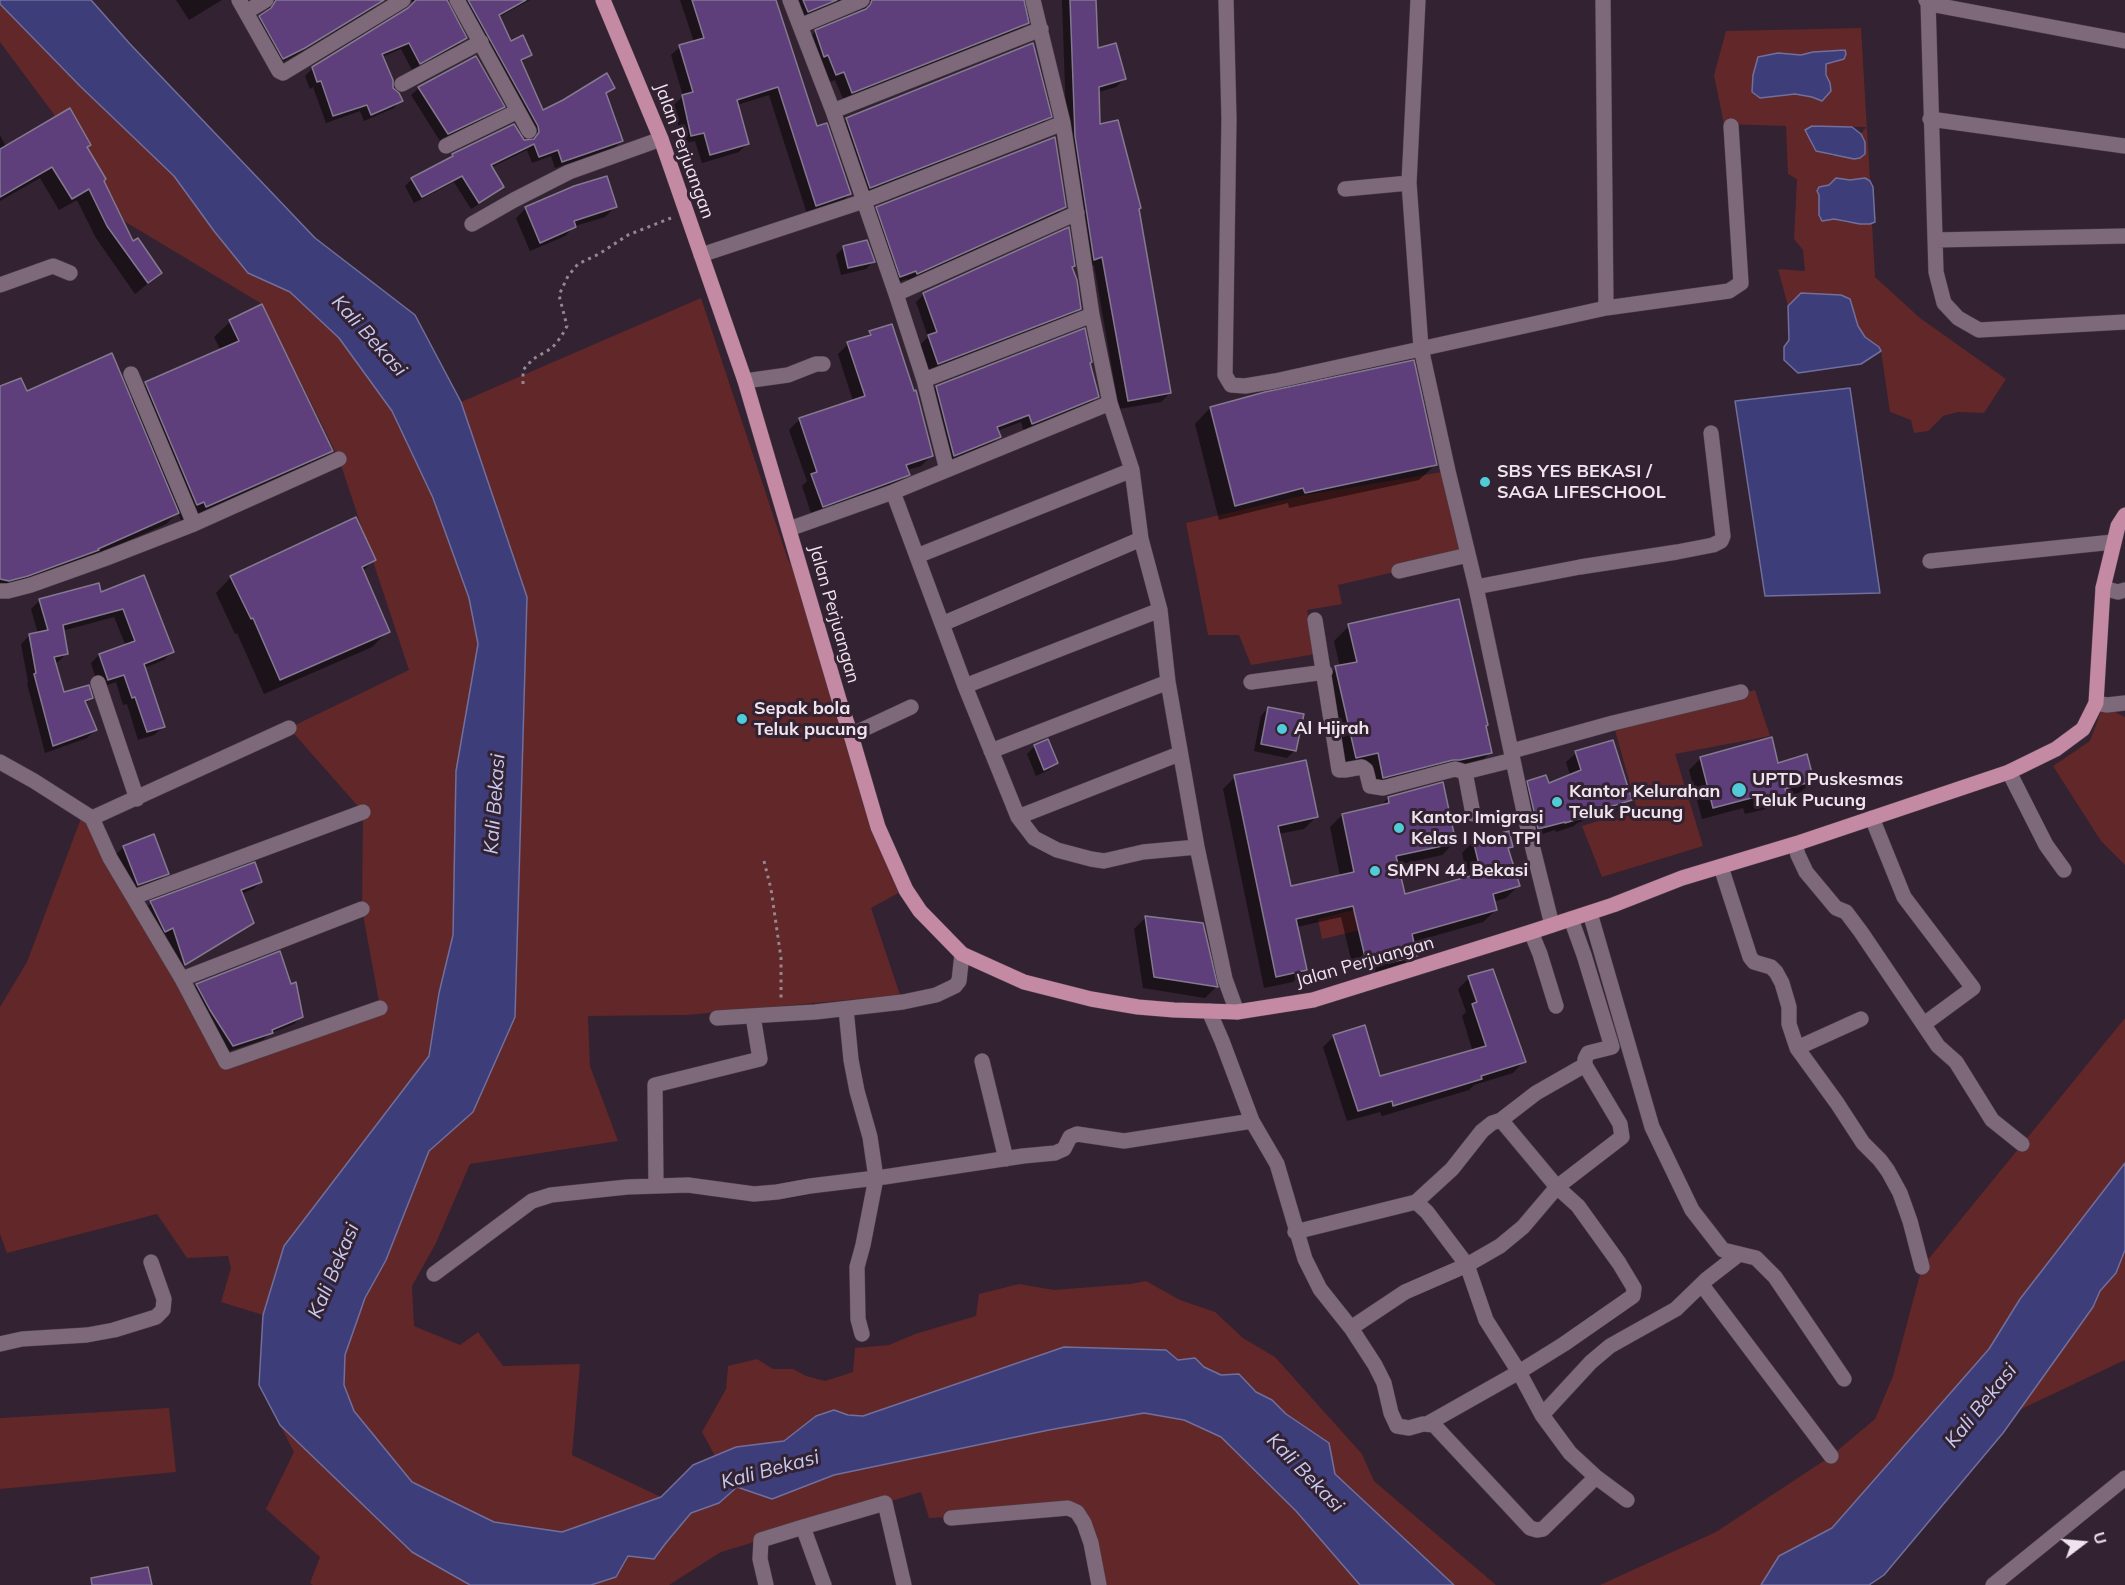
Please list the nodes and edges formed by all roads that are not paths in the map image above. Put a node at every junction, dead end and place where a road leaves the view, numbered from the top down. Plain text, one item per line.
1 (266, 0) edge
2 (403, 0) edge
3 (458, 0) edge
4 (790, 0) edge
5 (862, 0) edge
6 (1033, 0) edge
7 (1226, 0) edge
8 (1418, 0) edge
9 (1603, 0) edge
10 (605, 1) edge
11 (1927, 1) edge
12 (243, 6) edge
13 (800, 26) junction
14 (1041, 29) junction
15 (2125, 41) edge
16 (480, 42) junction
17 (402, 84) dead end
18 (518, 111) junction
19 (832, 111) junction
20 (1930, 118) junction
21 (1063, 123) junction
22 (1731, 126) dead end
23 (529, 131) dead end
24 (661, 139) junction
25 (446, 146) dead end
26 (2125, 146) edge
27 (1409, 183) junction
28 (1345, 189) dead end
29 (864, 201) junction
30 (1077, 213) junction
31 (472, 224) dead end
32 (2125, 236) edge
33 (1935, 240) junction
34 (701, 255) junction
35 (70, 273) dead end
36 (0, 285) edge
37 (896, 294) junction
38 (1606, 308) junction
39 (1092, 315) junction
40 (2125, 322) edge
41 (1421, 348) junction
42 (823, 364) dead end
43 (131, 374) dead end
44 (924, 380) junction
45 (745, 381) junction
46 (1110, 403) junction
47 (1711, 433) dead end
48 (339, 459) dead end
49 (947, 470) junction
50 (1132, 470) junction
51 (893, 492) junction
52 (2125, 515) edge
53 (194, 524) junction
54 (789, 529) junction
55 (1141, 539) junction
56 (2113, 542) junction
57 (1467, 555) junction
58 (917, 556) junction
59 (1930, 561) dead end
60 (1399, 571) dead end
61 (1476, 587) junction
62 (2103, 588) junction
63 (2125, 590) edge
64 (0, 591) edge
65 (1160, 610) junction
66 (1315, 620) dead end
67 (942, 624) junction
68 (1324, 672) junction
69 (1168, 682) junction
70 (1251, 682) dead end
71 (98, 683) dead end
72 (965, 686) junction
73 (1741, 692) dead end
74 (2096, 703) junction
75 (2125, 703) edge
76 (911, 707) dead end
77 (289, 728) dead end
78 (851, 735) junction
79 (991, 751) junction
80 (1179, 754) junction
81 (1512, 755) junction
82 (0, 762) edge
83 (1465, 772) junction
84 (2009, 772) junction
85 (137, 799) junction
86 (363, 812) dead end
87 (1473, 814) dead end
88 (1018, 817) junction
89 (92, 818) junction
90 (1872, 818) junction
91 (1795, 844) junction
92 (1197, 847) junction
93 (1722, 867) junction
94 (2064, 870) dead end
95 (134, 897) junction
96 (362, 909) dead end
97 (1590, 913) junction
98 (1571, 919) junction
99 (1552, 925) junction
100 (1532, 932) junction
101 (962, 954) junction
102 (182, 979) junction
103 (1556, 1006) dead end
104 (380, 1008) dead end
105 (846, 1008) junction
106 (1209, 1011) junction
107 (1237, 1012) junction
108 (753, 1016) junction
109 (717, 1018) dead end
110 (1861, 1019) dead end
111 (1924, 1024) junction
112 (1797, 1048) junction
113 (982, 1061) dead end
114 (1585, 1065) junction
115 (1500, 1120) junction
116 (1252, 1121) junction
117 (2022, 1144) dead end
118 (1006, 1159) junction
119 (876, 1178) junction
120 (656, 1186) junction
121 (1557, 1187) junction
122 (1416, 1202) junction
123 (1295, 1232) junction
124 (1738, 1255) junction
125 (151, 1262) dead end
126 (1467, 1265) junction
127 (1922, 1268) dead end
128 (434, 1274) dead end
129 (1702, 1286) junction
130 (1352, 1328) junction
131 (862, 1334) dead end
132 (0, 1344) edge
133 (1518, 1372) junction
134 (1844, 1379) dead end
135 (1542, 1415) junction
136 (1427, 1424) junction
137 (1831, 1456) dead end
138 (1596, 1477) junction
139 (2125, 1478) edge
140 (1627, 1500) dead end
141 (951, 1518) dead end
142 (803, 1527) junction
143 (766, 1585) edge
144 (824, 1585) edge
145 (904, 1585) edge
146 (1099, 1585) edge
147 (1993, 1585) edge

1 - 12 street
2 - 12 street
3 - 16 street
4 - 13 street
5 - 13 street
6 - 14 street
7 - 41 street
8 - 27 street
9 - 38 street
10 - 24 main road, Jalan Perjuangan
11 - 15 street
11 - 20 street
13 - 19 street
14 - 19 street
14 - 21 street
16 - 17 street
16 - 18 street
18 - 23 street
18 - 25 street
19 - 29 street
20 - 26 street
20 - 33 street
21 - 29 street
21 - 30 street
22 - 38 street
24 - 31 street
24 - 34 main road, Jalan Perjuangan
27 - 28 street
27 - 41 street
29 - 34 street
29 - 37 street
30 - 37 street
30 - 39 street
32 - 33 street
33 - 40 street
34 - 45 main road, Jalan Perjuangan
35 - 36 street
37 - 44 street
38 - 41 street
39 - 44 street
39 - 46 street
41 - 57 street
42 - 45 street
43 - 53 street
44 - 49 street
45 - 54 main road, Jalan Perjuangan
46 - 49 street
46 - 50 street
47 - 61 street
48 - 53 street
49 - 51 street
50 - 55 street
50 - 58 street
51 - 54 street
51 - 58 street
52 - 56 main road, Jalan Perjuangan
53 - 64 street
54 - 78 main road, Jalan Perjuangan
55 - 65 street
55 - 67 street
56 - 59 street
56 - 62 main road, Jalan Perjuangan
57 - 60 street
57 - 61 street
58 - 67 street
61 - 81 street
62 - 63 street
62 - 74 main road, Jalan Perjuangan
65 - 69 street
65 - 72 street
66 - 68 street
67 - 72 street
68 - 70 street
68 - 83 street
69 - 79 street
69 - 80 street
71 - 85 street
72 - 79 street
73 - 81 street
74 - 75 street
74 - 84 main road, Jalan Perjuangan
76 - 78 street
77 - 85 street
78 - 101 main road, Jalan Perjuangan
79 - 88 street
80 - 88 street
80 - 92 street
81 - 83 street
81 - 99 street
82 - 89 street
83 - 87 street
84 - 90 main road, Jalan Perjuangan
84 - 94 street
85 - 89 street
86 - 95 street
88 - 92 street
89 - 95 street
90 - 91 main road, Jalan Perjuangan
90 - 111 street
91 - 93 main road, Jalan Perjuangan
91 - 111 street
92 - 107 street
93 - 97 main road, Jalan Perjuangan
93 - 112 street
95 - 102 street
96 - 102 street
97 - 98 main road, Jalan Perjuangan
97 - 124 street
98 - 99 main road, Jalan Perjuangan
98 - 114 street
99 - 100 main road, Jalan Perjuangan
100 - 103 street
100 - 107 main road, Jalan Perjuangan
101 - 105 street
101 - 106 main road, Jalan Perjuangan
102 - 104 street
105 - 108 street
105 - 119 street
106 - 107 main road, Jalan Perjuangan
106 - 116 street
108 - 109 street
108 - 120 street
110 - 112 street
111 - 117 street
112 - 127 street
113 - 118 street
114 - 115 street
114 - 121 street
115 - 121 street
115 - 122 street
116 - 118 street
116 - 123 street
118 - 119 street
119 - 120 street
119 - 131 street
120 - 128 street
121 - 126 street
121 - 133 street
122 - 123 street
122 - 126 street
123 - 130 street
124 - 129 street
124 - 134 street
125 - 132 street
126 - 130 street
126 - 133 street
129 - 135 street
129 - 137 street
130 - 136 street
133 - 135 street
133 - 136 street
135 - 138 street
136 - 138 street
138 - 140 street
139 - 147 street
141 - 146 street
142 - 143 street
142 - 144 street
142 - 145 street

